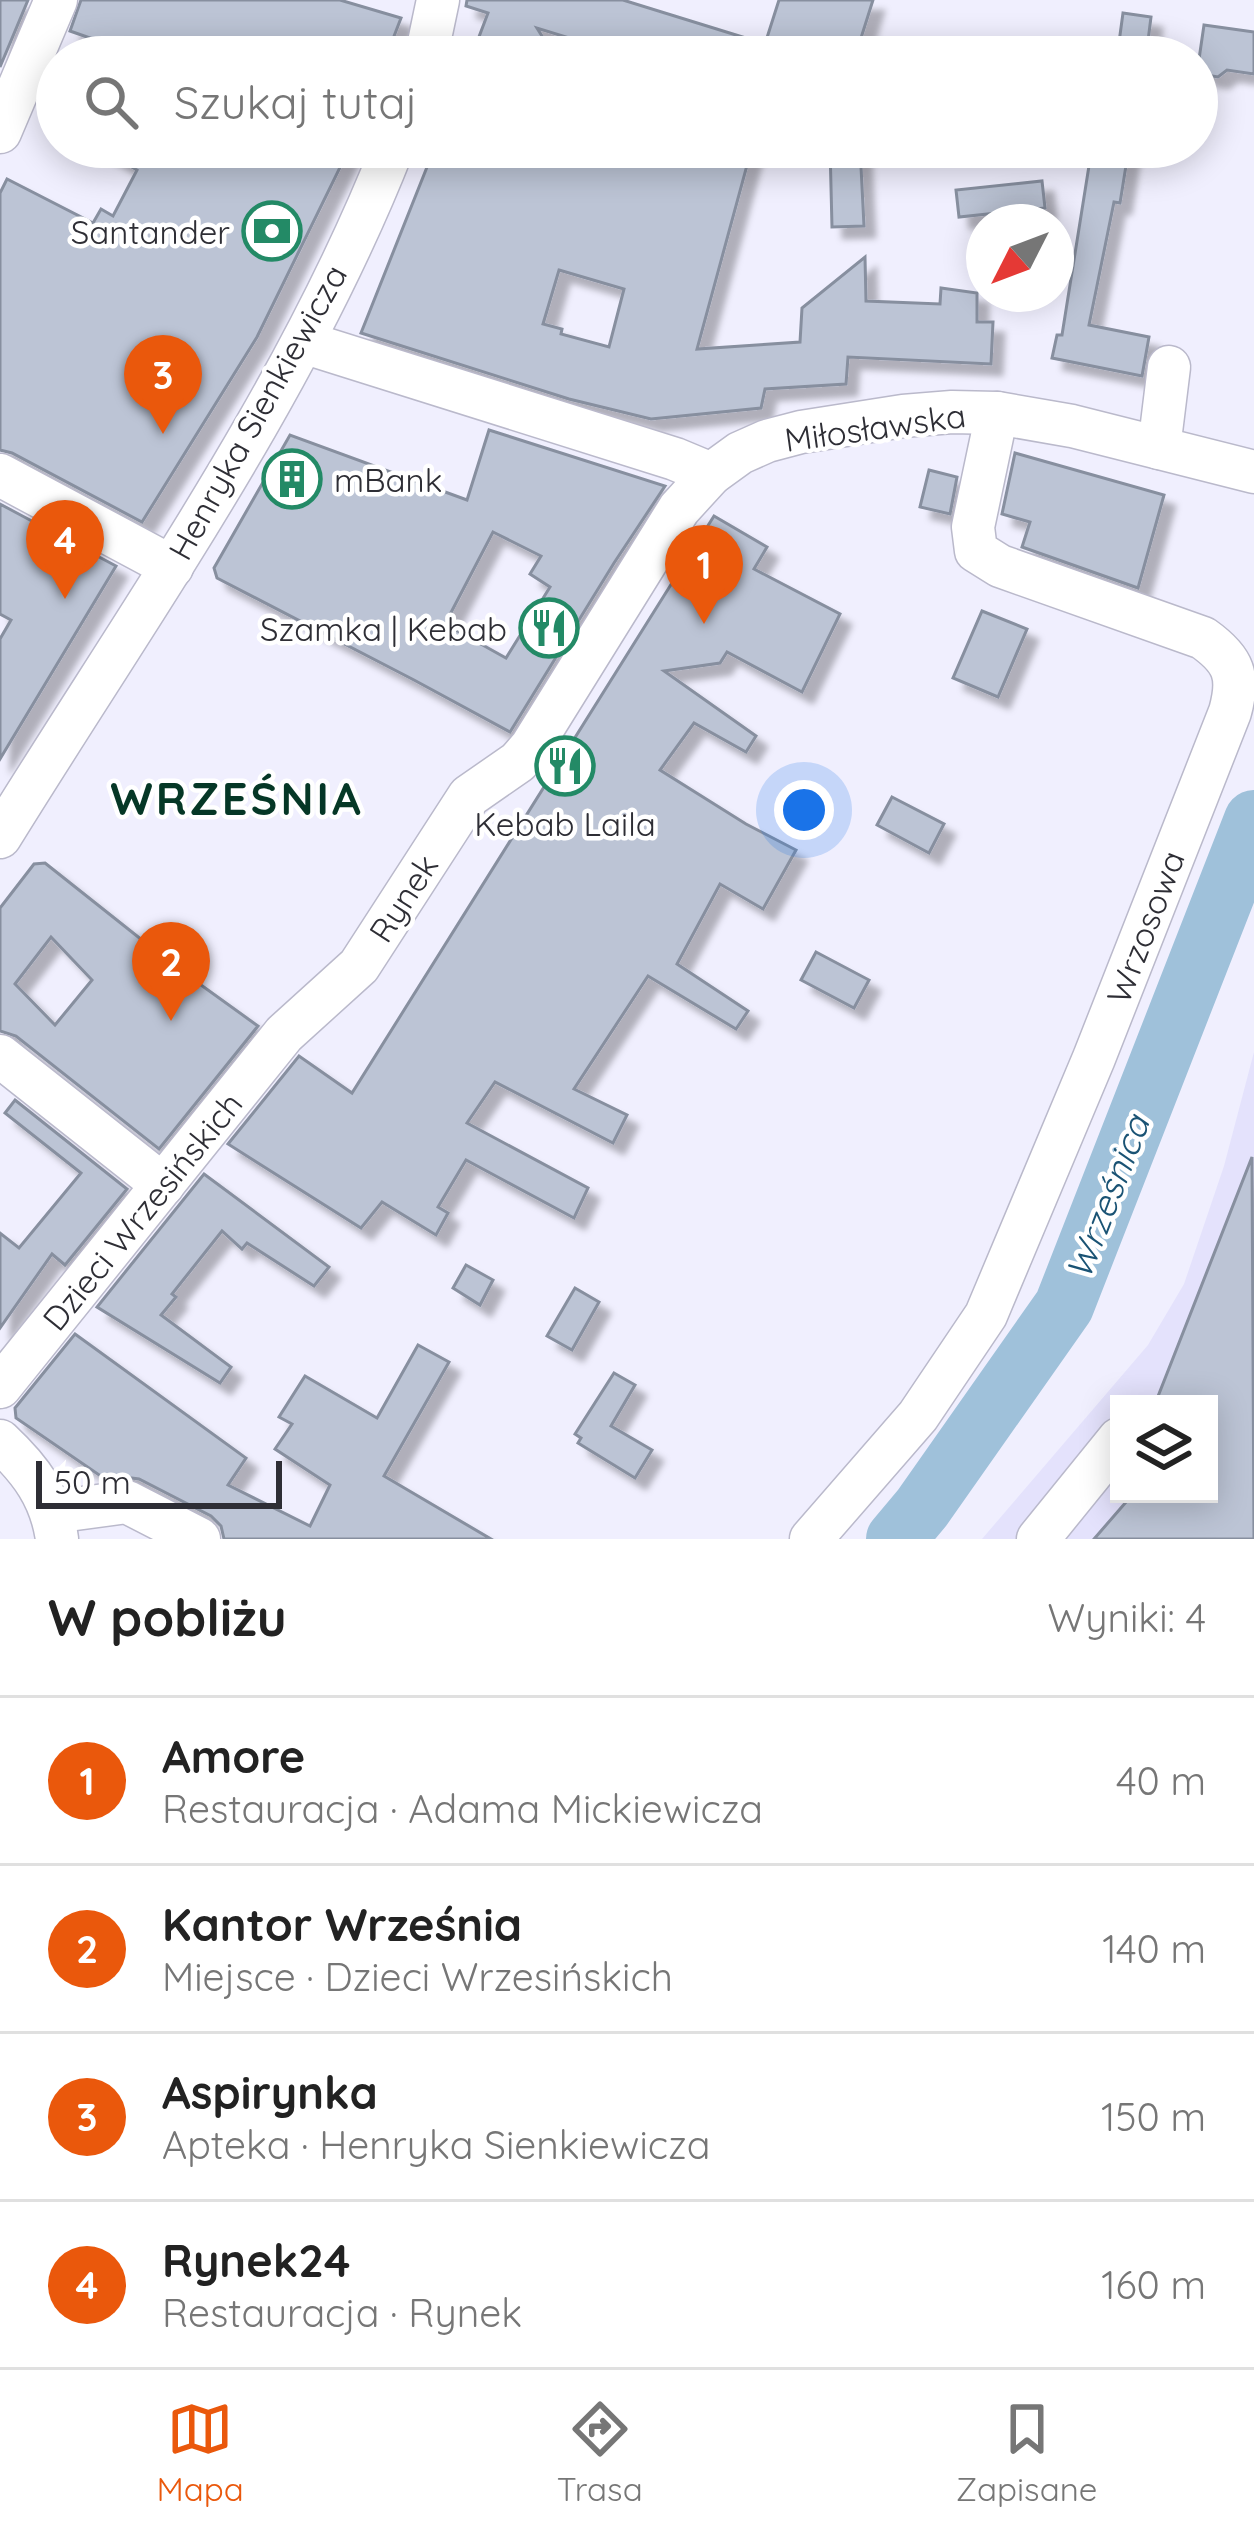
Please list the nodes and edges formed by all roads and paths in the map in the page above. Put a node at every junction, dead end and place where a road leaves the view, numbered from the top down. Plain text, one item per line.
1 (56, 0) edge
2 (431, 2) edge
3 (41, 36) edge
4 (428, 36) edge
5 (36, 47) edge
6 (0, 132) edge
7 (385, 168) edge
8 (303, 342) junction
9 (1169, 367) dead end
10 (997, 413) junction
11 (1159, 448) junction
12 (1254, 472) edge
13 (0, 475) edge
14 (711, 475) junction
15 (172, 567) junction
16 (518, 762) joint
17 (0, 837) edge
18 (284, 1034) joint
19 (3, 1058) edge
20 (164, 1185) junction
21 (0, 1387) edge
22 (0, 1441) edge
23 (1110, 1450) edge
24 (55, 1526) edge
25 (200, 1539) edge
26 (811, 1539) edge
27 (1038, 1539) edge

1 - 3 street
2 - 4 street
5 - 6 street
7 - 8 street, Henryka Sienkiewicza
8 - 14 street
8 - 15 street, Henryka Sienkiewicza
9 - 11 street
10 - 11 street, Miłosławska
10 - 14 street, Miłosławska
10 - 26 street, Wrzosowa
11 - 12 street, Miłosławska
13 - 15 street
14 - 16 street, Miłosławska
15 - 17 street, Henryka Sienkiewicza
16 - 18 street, Rynek
18 - 20 street, Dzieci Wrzesińskich
19 - 20 street
20 - 21 street, Dzieci Wrzesińskich
22 - 24 street
23 - 27 street
24 - 25 street

